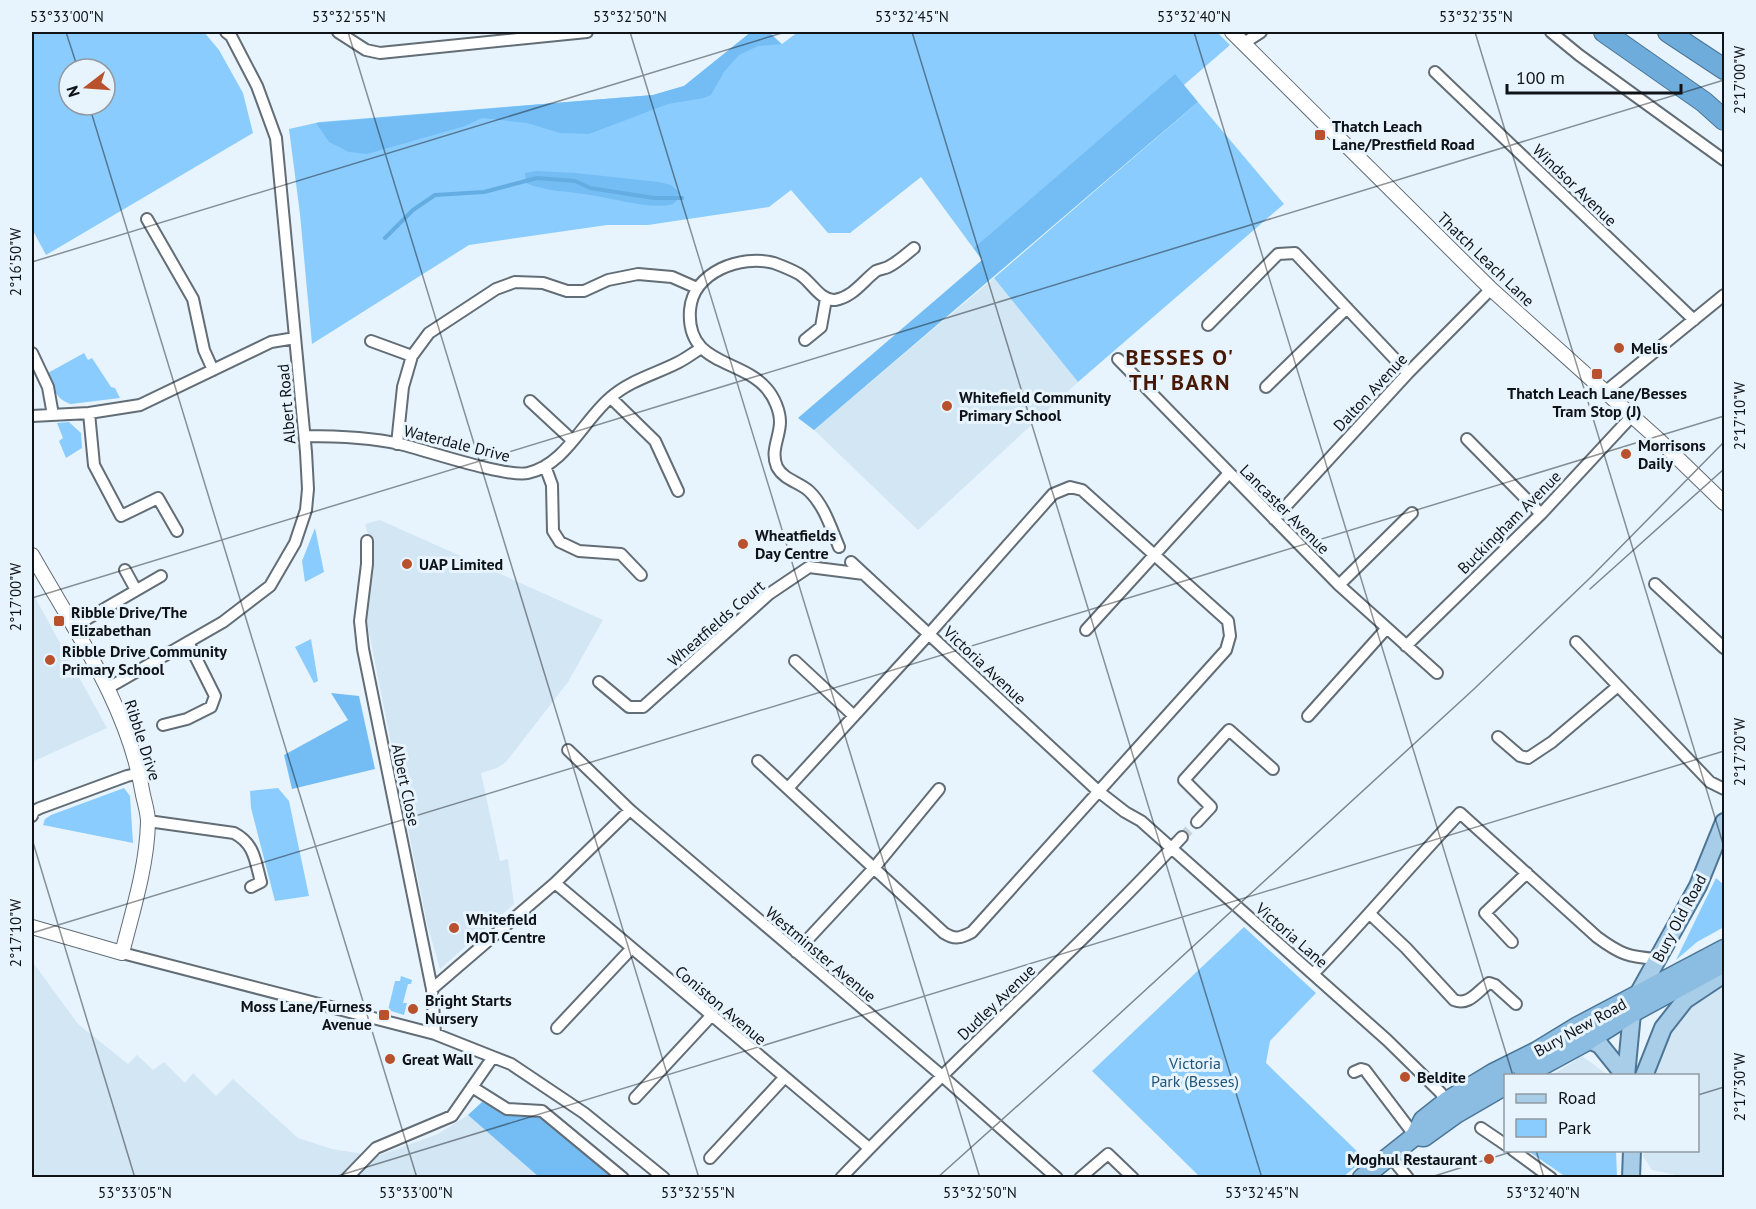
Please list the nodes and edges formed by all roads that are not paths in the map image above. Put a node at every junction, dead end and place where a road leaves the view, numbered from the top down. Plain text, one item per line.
1 (338, 32) edge
2 (587, 32) edge
3 (1232, 32) edge
4 (1261, 32) edge
5 (1551, 32) edge
6 (1604, 32) edge
7 (1668, 32) edge
8 (232, 33) edge
9 (1244, 43) junction
10 (1723, 68) edge
11 (1435, 72) dead end
12 (1704, 102) junction
13 (1725, 113) edge
14 (1725, 120) edge
15 (1725, 160) edge
16 (147, 219) dead end
17 (914, 248) dead end
18 (697, 288) junction
19 (1491, 289) junction
20 (1725, 296) edge
21 (826, 299) junction
22 (1347, 309) junction
23 (1694, 320) junction
24 (1208, 325) dead end
25 (295, 338) junction
26 (806, 340) dead end
27 (371, 341) dead end
28 (702, 348) junction
29 (32, 353) edge
30 (412, 356) junction
31 (1118, 359) dead end
32 (213, 370) junction
33 (1408, 373) junction
34 (1266, 387) dead end
35 (1605, 392) junction
36 (610, 398) junction
37 (530, 401) dead end
38 (89, 413) junction
39 (52, 415) junction
40 (32, 416) edge
41 (1631, 417) junction
42 (305, 436) junction
43 (1467, 439) dead end
44 (572, 440) junction
45 (397, 444) junction
46 (545, 466) junction
47 (1229, 473) junction
48 (678, 491) dead end
49 (1725, 503) edge
50 (1412, 513) dead end
51 (1541, 513) junction
52 (1274, 519) junction
53 (177, 531) dead end
54 (367, 541) dead end
55 (839, 547) dead end
56 (32, 555) edge
57 (1155, 557) junction
58 (851, 562) dead end
59 (125, 570) dead end
60 (865, 574) junction
61 (641, 575) dead end
62 (161, 576) dead end
63 (1655, 584) dead end
64 (1340, 585) junction
65 (136, 590) junction
66 (73, 627) junction
67 (1386, 629) junction
68 (1086, 630) dead end
69 (929, 634) junction
70 (188, 642) junction
71 (1576, 642) dead end
72 (1407, 646) junction
73 (1725, 648) edge
74 (795, 661) dead end
75 (1437, 673) dead end
76 (599, 682) dead end
77 (1618, 686) junction
78 (108, 688) junction
79 (854, 716) junction
80 (1308, 716) dead end
81 (163, 725) dead end
82 (1498, 738) dead end
83 (568, 750) dead end
84 (758, 761) dead end
85 (1273, 769) dead end
86 (140, 773) junction
87 (788, 788) junction
88 (939, 789) dead end
89 (1725, 789) edge
90 (1098, 791) junction
91 (630, 810) junction
92 (32, 816) edge
93 (148, 821) junction
94 (1197, 822) tunnel mouth
95 (1725, 822) edge
96 (1182, 837) tunnel mouth
97 (1172, 848) junction
98 (874, 868) junction
99 (1527, 873) junction
100 (555, 883) junction
101 (251, 887) dead end
102 (1370, 914) junction
103 (32, 927) edge
104 (1512, 942) dead end
105 (631, 949) junction
106 (1725, 949) edge
107 (796, 952) junction
108 (122, 953) junction
109 (1657, 959) junction
110 (1725, 963) edge
111 (1314, 973) junction
112 (1725, 974) edge
113 (432, 989) junction
114 (1516, 1004) dead end
115 (1634, 1004) junction
116 (711, 1016) junction
117 (557, 1028) dead end
118 (435, 1034) junction
119 (1589, 1040) junction
120 (493, 1057) junction
121 (1354, 1072) dead end
122 (1527, 1074) edge
123 (1623, 1074) edge
124 (1625, 1074) edge
125 (1645, 1074) edge
126 (941, 1076) junction
127 (784, 1078) junction
128 (1504, 1086) edge
129 (472, 1087) junction
130 (635, 1098) dead end
131 (1451, 1107) junction
132 (1481, 1128) dead end
133 (1414, 1136) junction
134 (1504, 1142) edge
135 (869, 1148) junction
136 (1516, 1152) edge
137 (1632, 1152) edge
138 (1389, 1155) junction
139 (710, 1158) dead end
140 (347, 1178) edge
141 (623, 1178) edge
142 (664, 1178) edge
143 (841, 1178) edge
144 (1057, 1178) edge
145 (1080, 1178) edge
146 (1133, 1178) edge
147 (1362, 1178) edge
148 (1408, 1178) edge
149 (1551, 1178) edge
150 (1631, 1178) edge

1 - 2 street
3 - 9 street, Thatch Leach Lane
4 - 9 street
5 - 15 street
6 - 12 highway
7 - 10 highway
8 - 25 street, Albert Road
9 - 19 street, Thatch Leach Lane
11 - 23 street, Windsor Avenue
12 - 13 highway
12 - 14 highway
16 - 32 street
17 - 21 street
18 - 21 street
18 - 28 street
18 - 30 street
19 - 33 street, Dalton Avenue
19 - 35 street, Thatch Leach Lane
20 - 23 street
21 - 26 street
22 - 24 street
22 - 33 street
22 - 34 street
23 - 35 street
25 - 32 street
25 - 42 street, Albert Road
27 - 30 street
28 - 36 street, Waterdale Drive
28 - 55 street
29 - 39 street
30 - 45 street
31 - 47 street, Lancaster Avenue
32 - 38 street
33 - 52 street, Dalton Avenue
35 - 41 street, Thatch Leach Lane
36 - 44 street, Waterdale Drive
36 - 48 street
37 - 44 street
38 - 39 street
38 - 53 street
39 - 40 street
41 - 49 street, Thatch Leach Lane
41 - 51 street, Buckingham Avenue
42 - 45 street, Waterdale Drive
42 - 70 street, Albert Road
43 - 51 street
44 - 46 street, Waterdale Drive
45 - 46 street, Waterdale Drive
46 - 61 street
47 - 52 street, Lancaster Avenue
47 - 57 street
50 - 64 street
51 - 72 street, Buckingham Avenue
52 - 64 street, Lancaster Avenue
54 - 113 street, Albert Close
56 - 66 street, Ribble Drive
57 - 68 street
57 - 69 street
57 - 90 street
58 - 60 street, Victoria Avenue
59 - 65 street
60 - 69 street, Victoria Avenue
60 - 76 street, Wheatfields Court
62 - 65 street
63 - 73 street
64 - 67 street, Lancaster Avenue
65 - 66 street
66 - 78 street, Ribble Drive
67 - 72 street, Lancaster Avenue
67 - 80 street
69 - 79 street
69 - 90 street, Victoria Avenue
70 - 78 street, Albert Road
70 - 81 street
71 - 77 street
72 - 75 street, Lancaster Avenue
74 - 79 street
77 - 82 street
77 - 89 street
78 - 86 street, Ribble Drive
79 - 87 street
83 - 91 street, Westminster Avenue
84 - 87 street
85 - 94 street
86 - 92 street
86 - 93 street, Ribble Drive
87 - 98 street
88 - 98 street
90 - 97 street, Victoria Lane
90 - 98 street
91 - 100 street
91 - 107 street, Westminster Avenue
93 - 101 street
93 - 108 street, Ribble Drive
95 - 109 main road, Bury Old Road
96 - 97 street, Dudley Avenue
97 - 111 street, Victoria Lane
97 - 126 street, Dudley Avenue
98 - 107 street
99 - 102 street
99 - 104 street
99 - 109 street
100 - 105 street, Coniston Avenue
100 - 113 street
102 - 111 street
102 - 114 street
103 - 108 street
105 - 116 street, Coniston Avenue
105 - 117 street
106 - 115 highway, Bury New Road
107 - 126 street, Westminster Avenue
108 - 118 street
109 - 115 main road, Bury Old Road
110 - 115 highway, Bury New Road
111 - 131 street, Victoria Lane
112 - 125 main road
113 - 118 street, Albert Close
115 - 119 highway, Bury New Road
115 - 124 main road
115 - 131 highway, Bury New Road
116 - 127 street, Coniston Avenue
116 - 130 street
118 - 120 street
119 - 122 highway, Bury New Road
119 - 123 main road
120 - 129 street
120 - 142 street
121 - 133 street
126 - 135 street, Dudley Avenue
126 - 144 street, Westminster Avenue
127 - 135 street, Coniston Avenue
127 - 139 street
128 - 131 highway, Bury New Road
129 - 140 street
129 - 141 street
131 - 133 highway, Bury New Road
132 - 134 street
133 - 138 highway, Bury New Road
135 - 143 street, Dudley Avenue
136 - 149 street
137 - 150 main road
138 - 147 highway, Bury New Road
138 - 148 street
145 - 146 street

